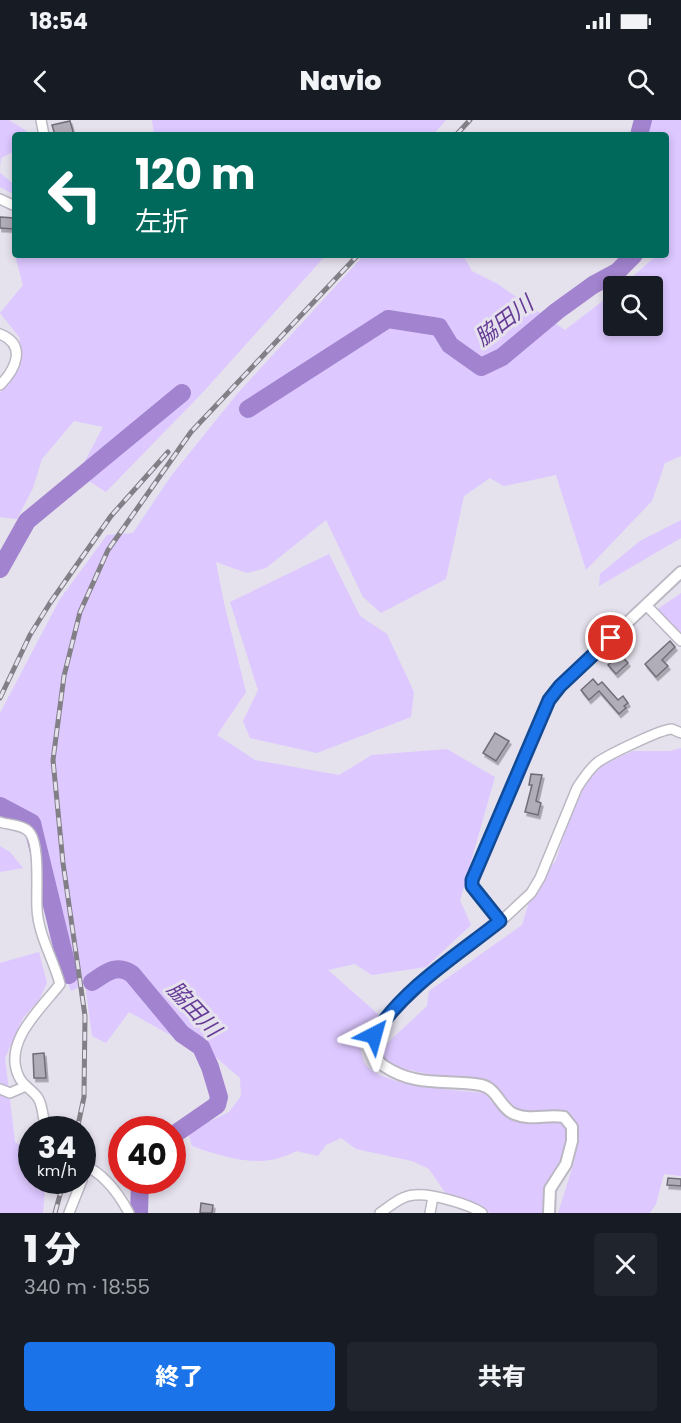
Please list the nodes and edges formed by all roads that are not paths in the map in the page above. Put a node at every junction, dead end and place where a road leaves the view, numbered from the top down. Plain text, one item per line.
1 (0, 334) edge
2 (0, 385) edge
3 (681, 572) edge
4 (646, 605) junction
5 (681, 641) edge
6 (681, 733) edge
7 (0, 822) edge
8 (500, 921) junction
9 (26, 1086) junction
10 (0, 1089) edge
11 (43, 1116) edge
12 (96, 1173) edge
13 (76, 1194) edge
14 (433, 1197) junction
15 (69, 1213) edge
16 (129, 1213) edge
17 (380, 1213) edge
18 (430, 1213) edge
19 (482, 1213) edge
20 (549, 1213) edge

1 - 2 street
3 - 4 street
4 - 5 street
4 - 8 street
6 - 8 street
7 - 9 street
8 - 20 street
9 - 10 street
9 - 11 street
12 - 16 street
13 - 15 street
14 - 17 street
14 - 18 street
14 - 19 street

